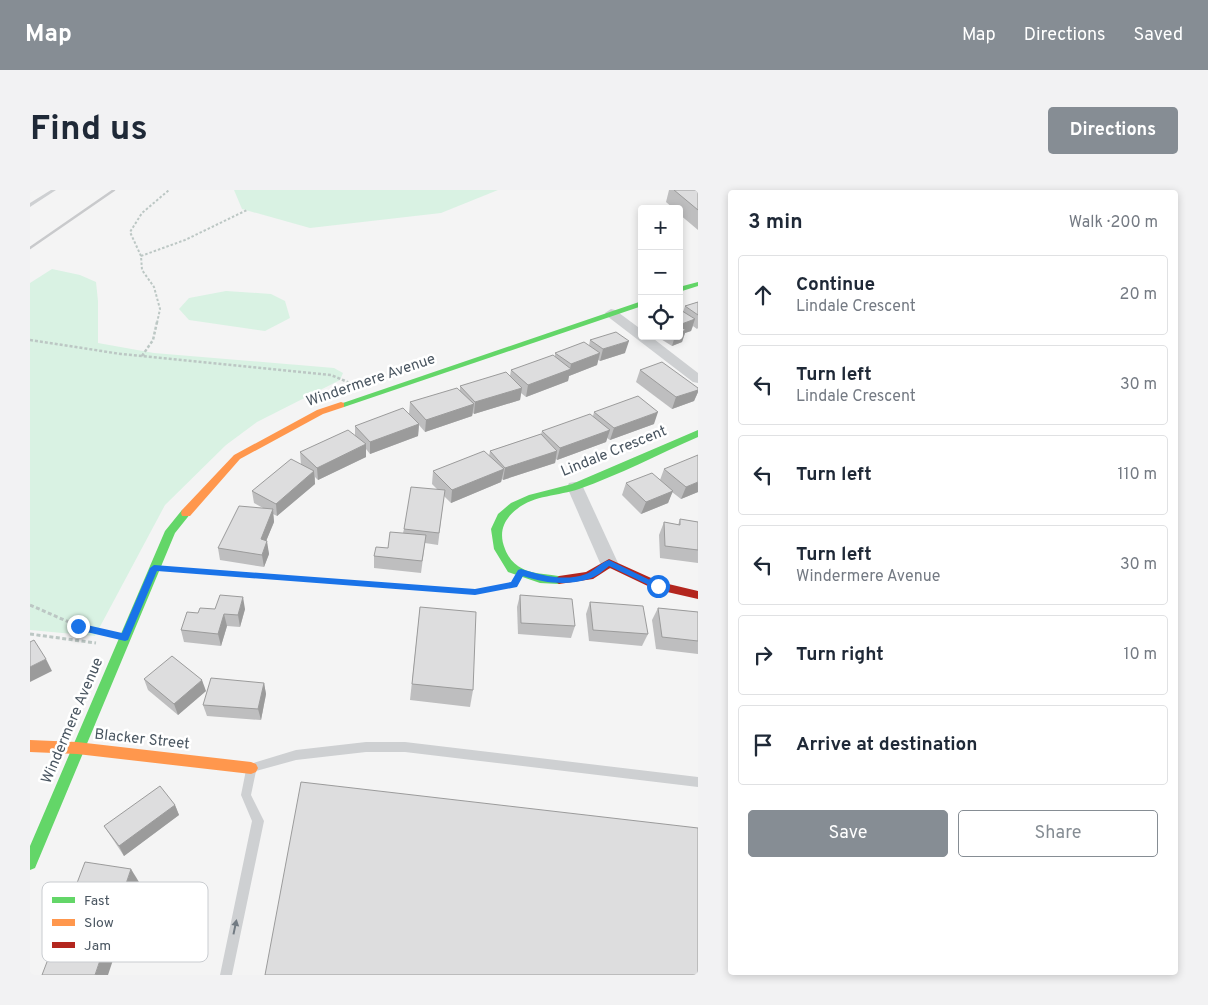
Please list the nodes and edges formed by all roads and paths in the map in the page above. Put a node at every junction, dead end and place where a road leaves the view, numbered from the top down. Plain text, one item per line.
1 (54, 190) edge
2 (169, 190) edge
3 (30, 205) edge
4 (247, 210) dead end
5 (141, 256) junction
6 (698, 284) edge
7 (683, 289) edge
8 (638, 304) edge
9 (611, 314) junction
10 (30, 340) edge
11 (142, 356) junction
12 (698, 379) edge
13 (375, 394) junction
14 (698, 433) edge
15 (575, 487) junction
16 (609, 563) junction
17 (154, 568) junction
18 (521, 572) junction
19 (698, 595) edge
20 (30, 605) edge
21 (30, 634) edge
22 (123, 642) junction
23 (30, 746) edge
24 (78, 748) junction
25 (251, 768) junction
26 (698, 782) edge
27 (30, 862) edge
28 (226, 975) edge

1 - 3 lane
2 - 5 path
4 - 5 path
5 - 11 path
6 - 7 street
8 - 9 street, Windermere Avenue
9 - 12 street
9 - 13 street, Windermere Avenue
10 - 11 path
11 - 13 path
13 - 17 street, Windermere Avenue
14 - 15 street, Lindale Crescent
15 - 16 street
15 - 18 street, Lindale Crescent
16 - 18 street, Lindale Crescent
16 - 19 street
17 - 18 path
17 - 22 street, Windermere Avenue
20 - 22 path
21 - 22 path
22 - 24 street, Windermere Avenue
23 - 24 street, Blacker Street
24 - 25 street, Blacker Street
24 - 27 street, Windermere Avenue
25 - 26 lane
28 -> 25 lane

